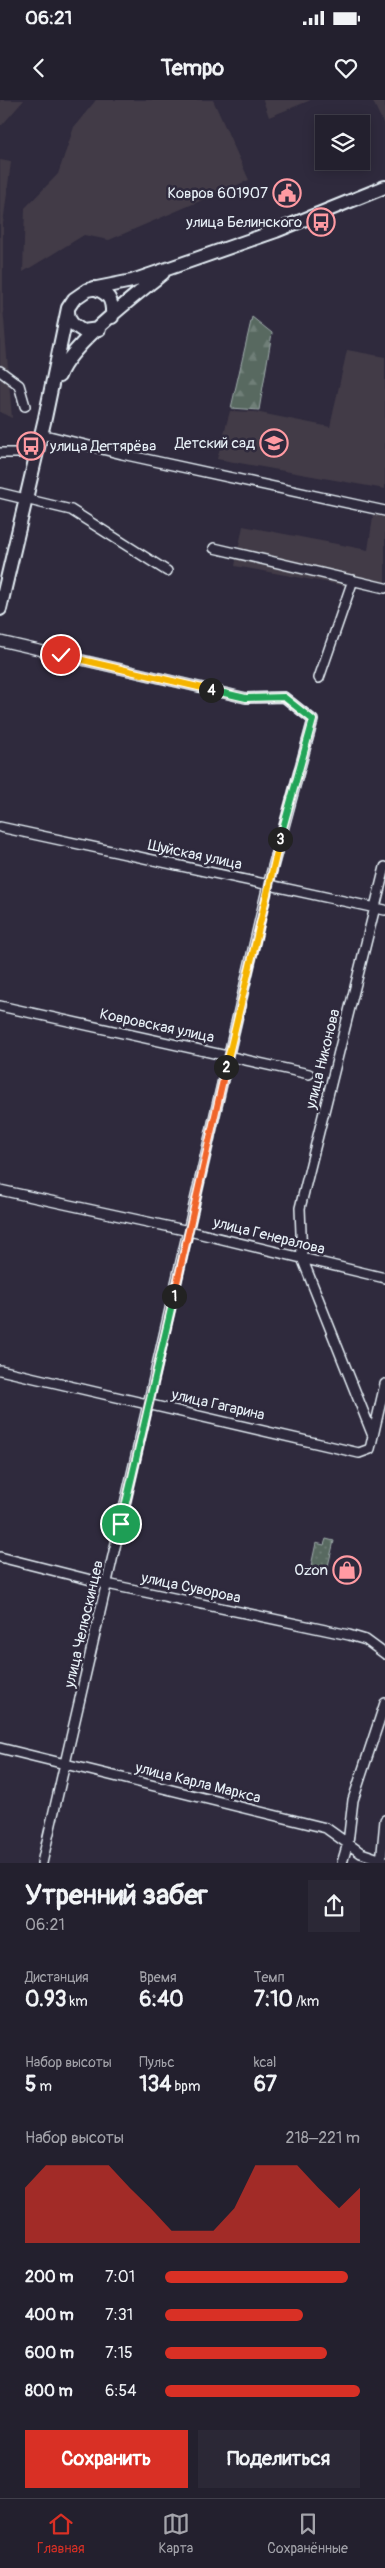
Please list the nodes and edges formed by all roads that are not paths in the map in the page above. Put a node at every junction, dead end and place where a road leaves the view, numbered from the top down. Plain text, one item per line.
1 (385, 187) edge
2 (167, 269) junction
3 (93, 288) junction
4 (68, 308) junction
5 (112, 317) junction
6 (99, 329) junction
7 (0, 371) edge
8 (25, 406) dead end
9 (45, 418) junction
10 (42, 434) junction
11 (0, 453) edge
12 (37, 453) junction
13 (0, 493) edge
14 (26, 501) junction
15 (385, 511) edge
16 (214, 548) dead end
17 (167, 571) dead end
18 (353, 580) junction
19 (385, 588) edge
20 (0, 609) edge
21 (0, 641) edge
22 (319, 678) dead end
23 (0, 826) edge
24 (385, 868) edge
25 (268, 886) junction
26 (375, 907) junction
27 (385, 910) edge
28 (0, 1006) edge
29 (229, 1056) junction
30 (308, 1074) dead end
31 (0, 1190) edge
32 (189, 1231) junction
33 (302, 1258) junction
34 (385, 1278) edge
35 (0, 1370) edge
36 (385, 1384) edge
37 (149, 1404) junction
38 (373, 1436) junction
39 (0, 1557) edge
40 (107, 1584) junction
41 (385, 1654) edge
42 (385, 1706) edge
43 (0, 1748) edge
44 (65, 1765) junction
45 (385, 1820) edge
46 (348, 1843) junction
47 (383, 1861) edge
48 (42, 1863) edge
49 (342, 1863) edge

1 - 2 main road
2 - 3 main road
2 - 5 main road
3 - 4 main road
3 - 5 main road
4 - 6 main road
4 - 9 main road
5 - 6 main road
6 - 9 main road
7 - 8 street
9 - 10 main road
10 - 12 main road
10 - 15 street
11 - 12 street
12 - 14 main road
13 - 14 street
14 - 17 street
14 - 20 main road
16 - 18 street
18 - 19 street
18 - 22 street
21 - 25 street, улица Челюскинцев
23 - 25 street, Шуйская улица
24 - 26 street, улица Никонова
25 - 26 street, Шуйская улица
25 - 29 street, улица Челюскинцев
26 - 27 street, Шуйская улица
26 - 33 street, улица Никонова
28 - 29 street, Ковровская улица
29 - 30 street, Ковровская улица
29 - 32 street, улица Челюскинцев
31 - 32 street, улица Генералова
32 - 33 street, улица Генералова
32 - 37 street, улица Челюскинцев
33 - 34 street, улица Генералова
33 - 38 street, улица Никонова
35 - 37 street, улица Гагарина
36 - 38 street
37 - 38 street, улица Гагарина
37 - 40 street, улица Челюскинцев
39 - 40 street, улица Суворова
40 - 41 street, улица Суворова
40 - 44 street, улица Челюскинцев
42 - 46 street
43 - 44 street, улица Карла Маркса
44 - 46 street, улица Карла Маркса
44 - 48 street, улица Челюскинцев
45 - 47 street
46 - 47 street, улица Карла Маркса
46 - 49 street

